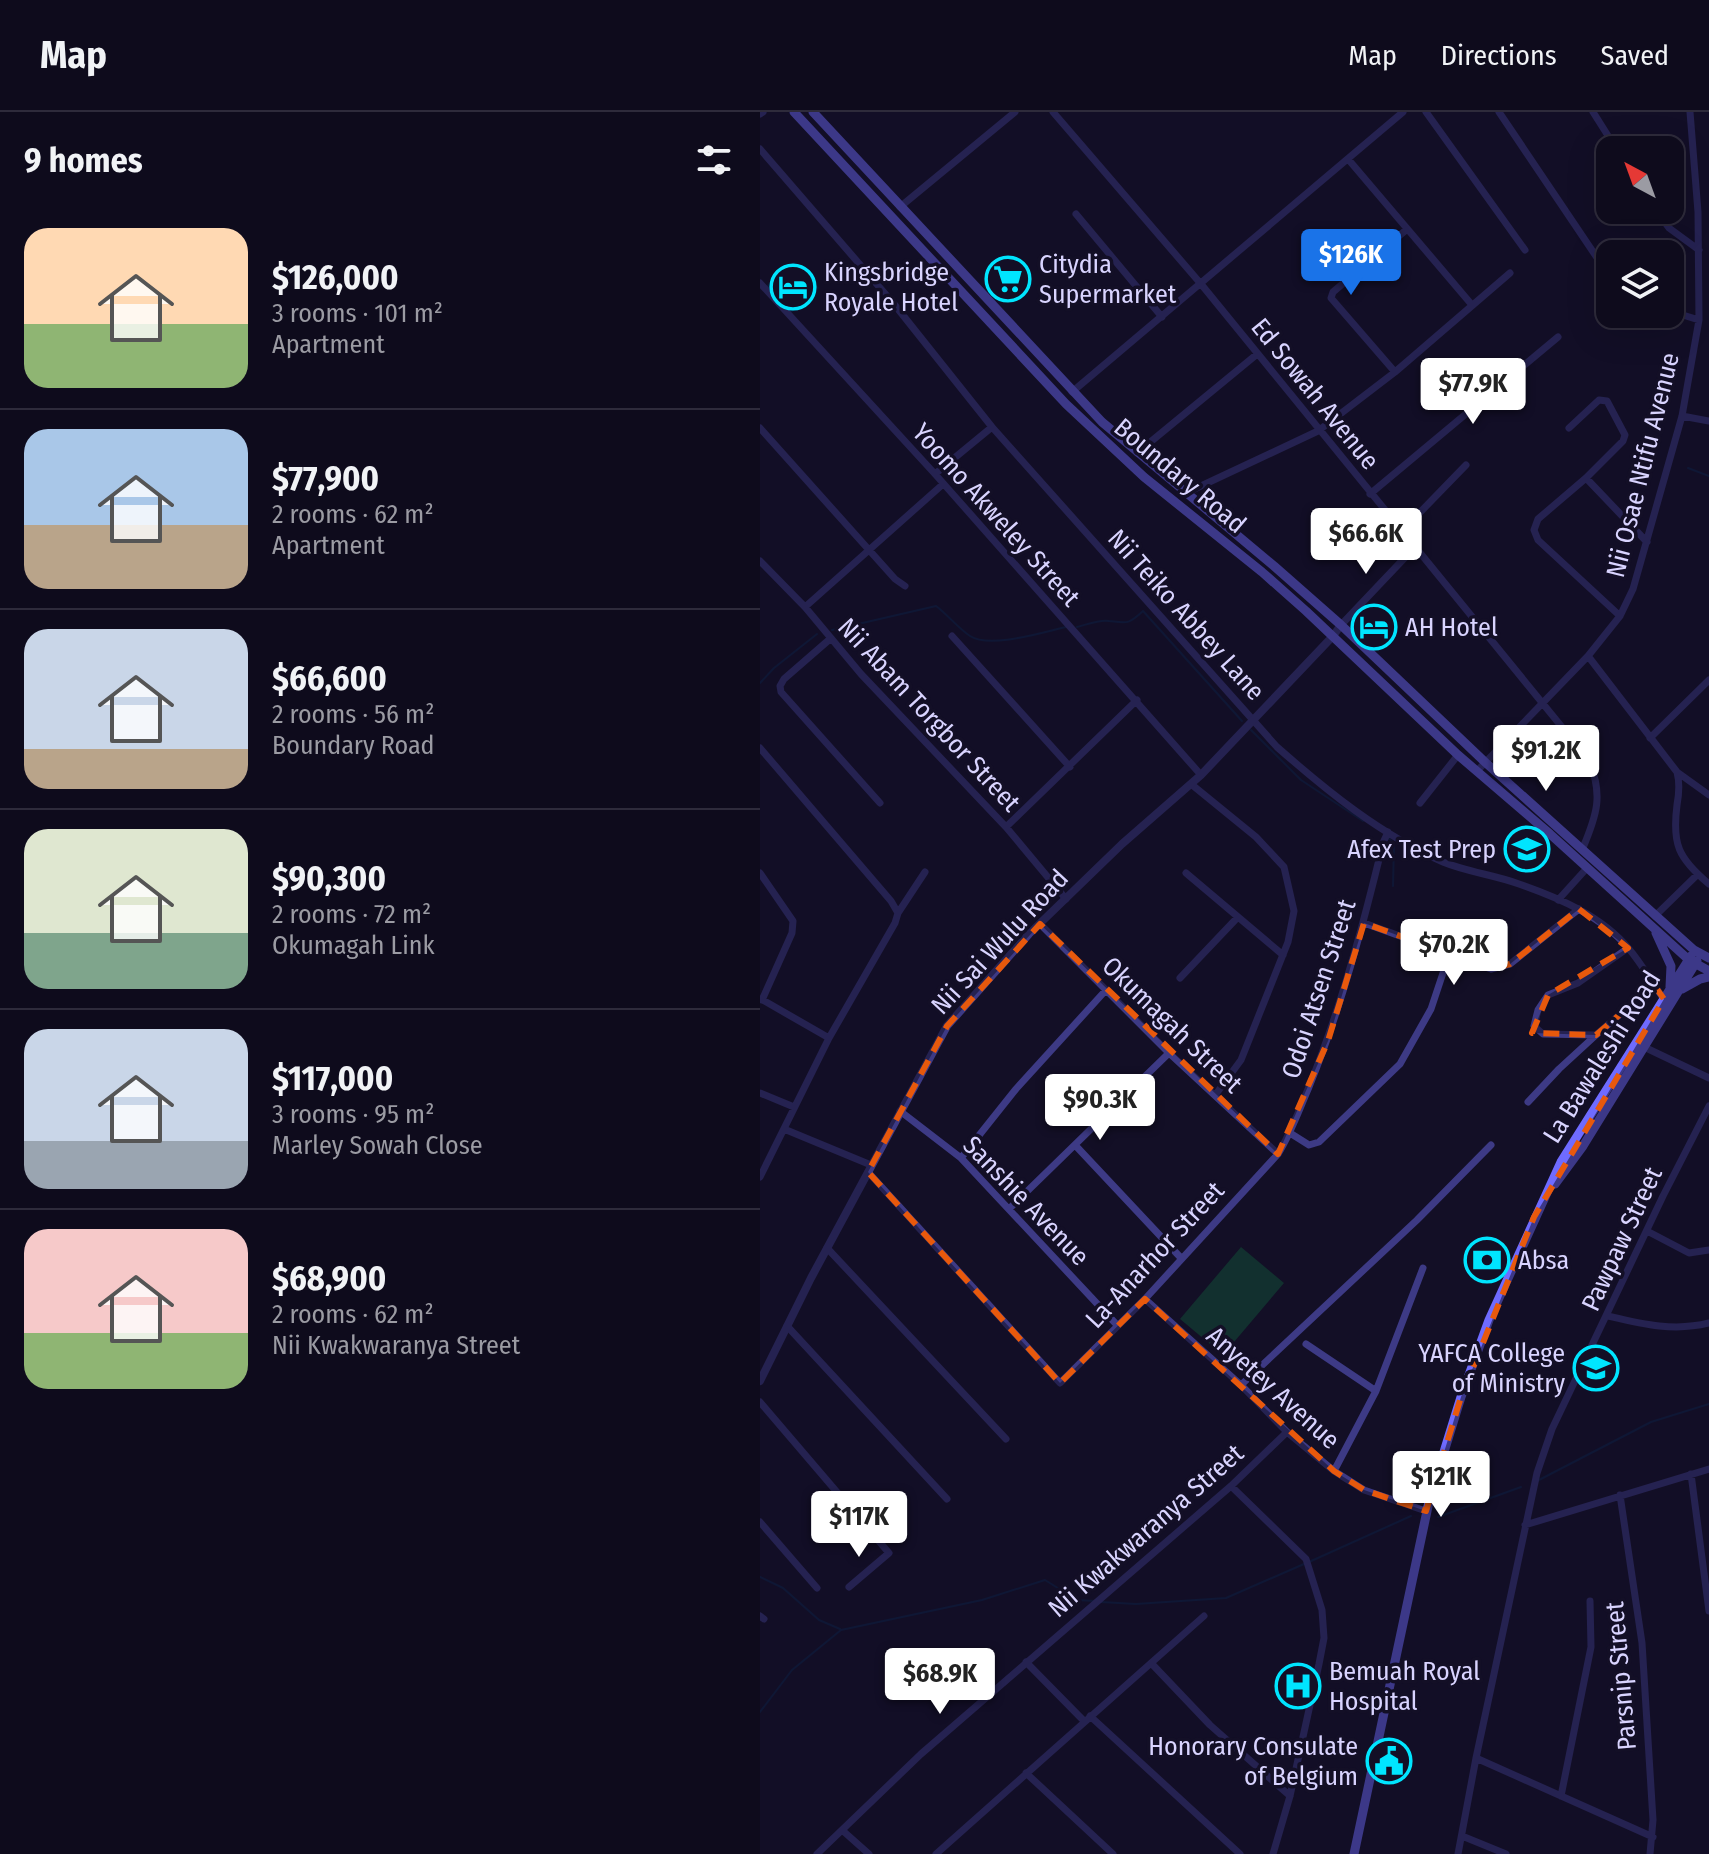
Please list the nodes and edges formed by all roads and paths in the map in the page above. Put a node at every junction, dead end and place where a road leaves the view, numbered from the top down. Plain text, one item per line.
1 (794, 112) edge
2 (813, 112) edge
3 (1015, 112) edge
4 (1053, 112) edge
5 (1403, 112) edge
6 (1426, 112) edge
7 (1499, 112) edge
8 (1593, 112) edge
9 (1690, 112) edge
10 (1608, 136) edge
11 (760, 149) edge
12 (1348, 159) junction
13 (900, 207) junction
14 (1709, 210) edge
15 (1698, 212) junction
16 (1076, 214) dead end
17 (1666, 224) edge
18 (1406, 230) junction
19 (1525, 250) dead end
20 (1699, 250) junction
21 (1596, 256) edge
22 (1510, 273) dead end
23 (760, 283) edge
24 (1201, 284) junction
25 (1472, 305) junction
26 (1684, 315) edge
27 (1162, 317) junction
28 (1699, 320) junction
29 (1558, 337) dead end
30 (1256, 355) junction
31 (1395, 372) junction
32 (1072, 392) junction
33 (1682, 416) junction
34 (1709, 421) edge
35 (992, 427) junction
36 (760, 428) edge
37 (1569, 428) dead end
38 (1318, 431) junction
39 (1137, 453) junction
40 (1466, 465) dead end
41 (935, 474) junction
42 (1586, 478) junction
43 (942, 485) junction
44 (1186, 493) junction
45 (1370, 494) junction
46 (1401, 532) junction
47 (1647, 542) junction
48 (1414, 548) junction
49 (869, 550) junction
50 (760, 561) edge
51 (905, 586) dead end
52 (805, 607) junction
53 (1620, 616) junction
54 (1341, 625) junction
55 (952, 636) dead end
56 (1333, 636) junction
57 (830, 639) junction
58 (1588, 656) junction
59 (1709, 680) edge
60 (1137, 700) junction
61 (1544, 703) junction
62 (1254, 720) junction
63 (1650, 738) junction
64 (760, 748) edge
65 (1458, 755) junction
66 (1486, 763) junction
67 (1070, 767) junction
68 (1477, 771) junction
69 (1677, 772) junction
70 (1201, 775) junction
71 (1191, 784) junction
72 (1709, 795) edge
73 (880, 803) dead end
74 (1420, 803) dead end
75 (1006, 827) junction
76 (1387, 833) junction
77 (1582, 850) junction
78 (1587, 868) junction
79 (925, 872) dead end
80 (760, 873) edge
81 (1186, 873) dead end
82 (1698, 874) junction
83 (1709, 884) edge
84 (1066, 899) junction
85 (1558, 900) junction
86 (1579, 909) junction
87 (898, 913) junction
88 (1655, 916) junction
89 (1237, 918) junction
90 (1364, 923) junction
91 (1040, 924) junction
92 (1653, 927) junction
93 (1628, 948) junction
94 (1701, 954) edge
95 (1283, 955) junction
96 (1449, 955) junction
97 (1692, 962) junction
98 (1709, 974) edge
99 (1180, 978) dead end
100 (1654, 985) junction
101 (1106, 990) junction
102 (1675, 990) junction
103 (761, 999) edge
104 (1664, 999) junction
105 (1596, 1035) junction
106 (829, 1038) junction
107 (1644, 1047) junction
108 (1169, 1053) junction
109 (1709, 1078) edge
110 (760, 1093) edge
111 (1216, 1094) junction
112 (1528, 1102) dead end
113 (1709, 1106) edge
114 (794, 1107) junction
115 (900, 1111) junction
116 (784, 1129) junction
117 (1290, 1133) junction
118 (1075, 1145) junction
119 (1491, 1145) dead end
120 (1278, 1154) junction
121 (961, 1158) junction
122 (869, 1168) junction
123 (760, 1177) edge
124 (1549, 1189) junction
125 (1009, 1209) junction
126 (1647, 1231) junction
127 (827, 1248) junction
128 (1709, 1250) edge
129 (1181, 1258) junction
130 (1423, 1268) dead end
131 (1145, 1299) junction
132 (1608, 1316) junction
133 (1709, 1323) edge
134 (1117, 1325) junction
135 (787, 1326) junction
136 (1306, 1344) dead end
137 (760, 1381) edge
138 (1241, 1385) junction
139 (1376, 1391) junction
140 (760, 1402) edge
141 (1287, 1432) junction
142 (1006, 1439) dead end
143 (1709, 1469) edge
144 (1334, 1471) junction
145 (1691, 1474) junction
146 (1231, 1486) junction
147 (1620, 1495) junction
148 (947, 1499) dead end
149 (1426, 1511) junction
150 (760, 1522) edge
151 (1525, 1525) junction
152 (849, 1587) dead end
153 (817, 1588) dead end
154 (1590, 1601) dead end
155 (1709, 1611) edge
156 (1204, 1616) dead end
157 (1026, 1662) junction
158 (1152, 1664) junction
159 (1087, 1719) junction
160 (1476, 1758) junction
161 (1026, 1773) junction
162 (1290, 1796) junction
163 (1561, 1796) junction
164 (842, 1830) junction
165 (1462, 1836) junction
166 (1653, 1837) junction
167 (817, 1854) edge
168 (869, 1854) edge
169 (936, 1854) edge
170 (1113, 1854) edge
171 (1240, 1854) edge
172 (1273, 1854) edge
173 (1354, 1854) edge
174 (1458, 1854) edge
175 (1506, 1854) edge
176 (1650, 1854) edge

1 - 56 main road, Boundary Road
2 - 13 main road, Boundary Road
3 - 13 street
4 - 24 street, Ed Sowah Avenue
5 - 12 street
6 - 19 street
7 - 21 street
8 - 10 street
9 - 15 street, Nii Osae Ntifu Avenue
11 - 35 street, Nii Teiko Abbey Lane
12 - 18 street
12 - 24 street
13 - 32 main road, Boundary Road
14 - 15 street
15 - 20 street, Nii Osae Ntifu Avenue
16 - 27 street
17 - 20 street
18 - 25 street
18 - 31 street
20 - 28 street, Nii Osae Ntifu Avenue
22 - 25 street
23 - 41 street, Yoomo Akweley Street
24 - 27 street
24 - 30 street, Ed Sowah Avenue
25 - 31 street
26 - 28 street
27 - 32 street
28 - 33 street, Nii Osae Ntifu Avenue
29 - 45 street
30 - 38 street, Ed Sowah Avenue
30 - 39 street
31 - 38 street
32 - 39 main road, Boundary Road
33 - 34 street
33 - 47 street, Nii Osae Ntifu Avenue
35 - 41 street
35 - 62 street, Nii Teiko Abbey Lane
36 - 49 street
37 - 42 street
38 - 44 street
38 - 45 street, Ed Sowah Avenue
39 - 44 main road, Boundary Road
40 - 46 street
41 - 43 street, Yoomo Akweley Street
42 - 47 street
42 - 53 street
43 - 49 street
43 - 60 street, Yoomo Akweley Street
44 - 54 main road, Boundary Road
45 - 46 street, Ed Sowah Avenue
46 - 48 street, Ed Sowah Avenue
47 - 53 street, Nii Osae Ntifu Avenue
48 - 54 street
48 - 61 street, Ed Sowah Avenue
49 - 51 street
49 - 52 street
50 - 52 street, Nii Abam Torgbor Street
52 - 57 street, Nii Abam Torgbor Street
53 - 58 street, Nii Osae Ntifu Avenue
54 - 56 street, Nii Sai Wulu Road
54 - 66 main road, Boundary Road
55 - 67 street
56 - 62 street, Nii Sai Wulu Road
56 - 65 main road, Boundary Road
57 - 73 street
57 - 75 street, Nii Abam Torgbor Street
58 - 61 street, Nii Osae Ntifu Avenue
58 - 63 street
59 - 63 street
60 - 67 street
60 - 70 street, Yoomo Akweley Street
61 - 66 street, Nii Osae Ntifu Avenue
61 - 77 street, Ed Sowah Avenue
62 - 70 street, Nii Sai Wulu Road
62 - 76 street, Nii Teiko Abbey Lane
63 - 69 street
64 - 87 street
65 - 68 main road, Boundary Road
65 - 74 street
66 - 68 street, Nii Osae Ntifu Avenue
66 - 77 main road, Boundary Road
67 - 75 street
68 - 78 main road, Boundary Road
69 - 72 street
69 - 82 street
70 - 71 street, Nii Sai Wulu Road
71 - 84 street, Nii Sai Wulu Road
71 - 95 street
75 - 84 street, Nii Abam Torgbor Street
76 - 85 street, Nii Teiko Abbey Lane
76 - 90 street, Odoi Atsen Street
77 - 88 main road, Boundary Road
78 - 85 street
78 - 92 main road, Boundary Road
79 - 87 street
80 - 103 street
81 - 89 street
82 - 83 street
82 - 88 street
84 - 91 street, Nii Sai Wulu Road
85 - 86 street, Nii Teiko Abbey Lane
86 - 93 street, Nii Teiko Abbey Lane
86 - 96 street
87 - 106 street
88 - 94 main road, Boundary Road
89 - 95 street
89 - 99 street
90 - 96 street
90 - 117 street, Odoi Atsen Street
91 - 101 street, Okumagah Street
91 - 115 street, Nii Sai Wulu Road
92 - 97 main road, Boundary Road
92 - 102 main road
93 - 100 street, Nii Teiko Abbey Lane
93 - 105 street
94 - 97 main road, La Bawaleshi Road
95 - 111 street
96 - 117 street
97 - 98 main road, Boundary Road
97 - 102 main road, La Bawaleshi Road
98 - 102 main road
100 - 104 street, Nii Teiko Abbey Lane
100 - 105 street
101 - 108 street, Okumagah Street
101 - 121 street
102 - 104 main road, La Bawaleshi Road
102 - 107 main road, La Bawaleshi Road
103 - 106 street
104 - 124 main road, La Bawaleshi Road
105 - 112 street
106 - 114 street
107 - 109 street
107 - 124 main road, La Bawaleshi Road
108 - 111 street, Okumagah Street
108 - 118 street
110 - 114 street
111 - 120 street, Okumagah Street
113 - 126 street, Pawpaw Street
114 - 116 street
115 - 121 street, Sanshie Avenue
115 - 122 street, Nii Sai Wulu Road
116 - 122 street
116 - 123 street
117 - 120 street, Odoi Atsen Street
118 - 125 street
118 - 129 street
119 - 138 street
120 - 129 street, La-Anarhor Street
121 - 125 street, Sanshie Avenue
122 - 127 street, Nii Sai Wulu Road
122 - 134 street, La-Anarhor Street
124 - 149 main road, La Bawaleshi Road
125 - 134 street, Sanshie Avenue
126 - 128 street
126 - 132 street, Pawpaw Street
127 - 135 street, Nii Sai Wulu Road
127 - 142 street
129 - 131 street, La-Anarhor Street
130 - 139 street
131 - 134 street, La-Anarhor Street
131 - 138 street, Anyetey Avenue
132 - 133 street
132 - 151 street, Pawpaw Street
135 - 137 street, Nii Sai Wulu Road
135 - 148 street
136 - 139 street
138 - 141 street, Anyetey Avenue
139 - 144 street
140 - 152 street
141 - 144 street, Anyetey Avenue
141 - 146 street, Nii Kwakwaranya Street
143 - 145 street
144 - 149 street, Anyetey Avenue
145 - 147 street
145 - 155 street
146 - 157 street, Nii Kwakwaranya Street
146 - 162 street
147 - 151 street
147 - 166 street, Parsnip Street
149 - 173 main road, La Bawaleshi Road
150 - 153 street
151 - 160 street, Pawpaw Street
154 - 163 street
156 - 158 street
157 - 159 street
157 - 164 street, Nii Kwakwaranya Street
158 - 159 street
158 - 162 street
159 - 161 street
159 - 171 street
160 - 163 street
160 - 165 street, Pawpaw Street
161 - 169 street
161 - 170 street
162 - 172 street
163 - 166 street
164 - 167 street, Nii Kwakwaranya Street
164 - 168 street
165 - 174 street, Pawpaw Street
165 - 175 street
166 - 176 street, Parsnip Street

